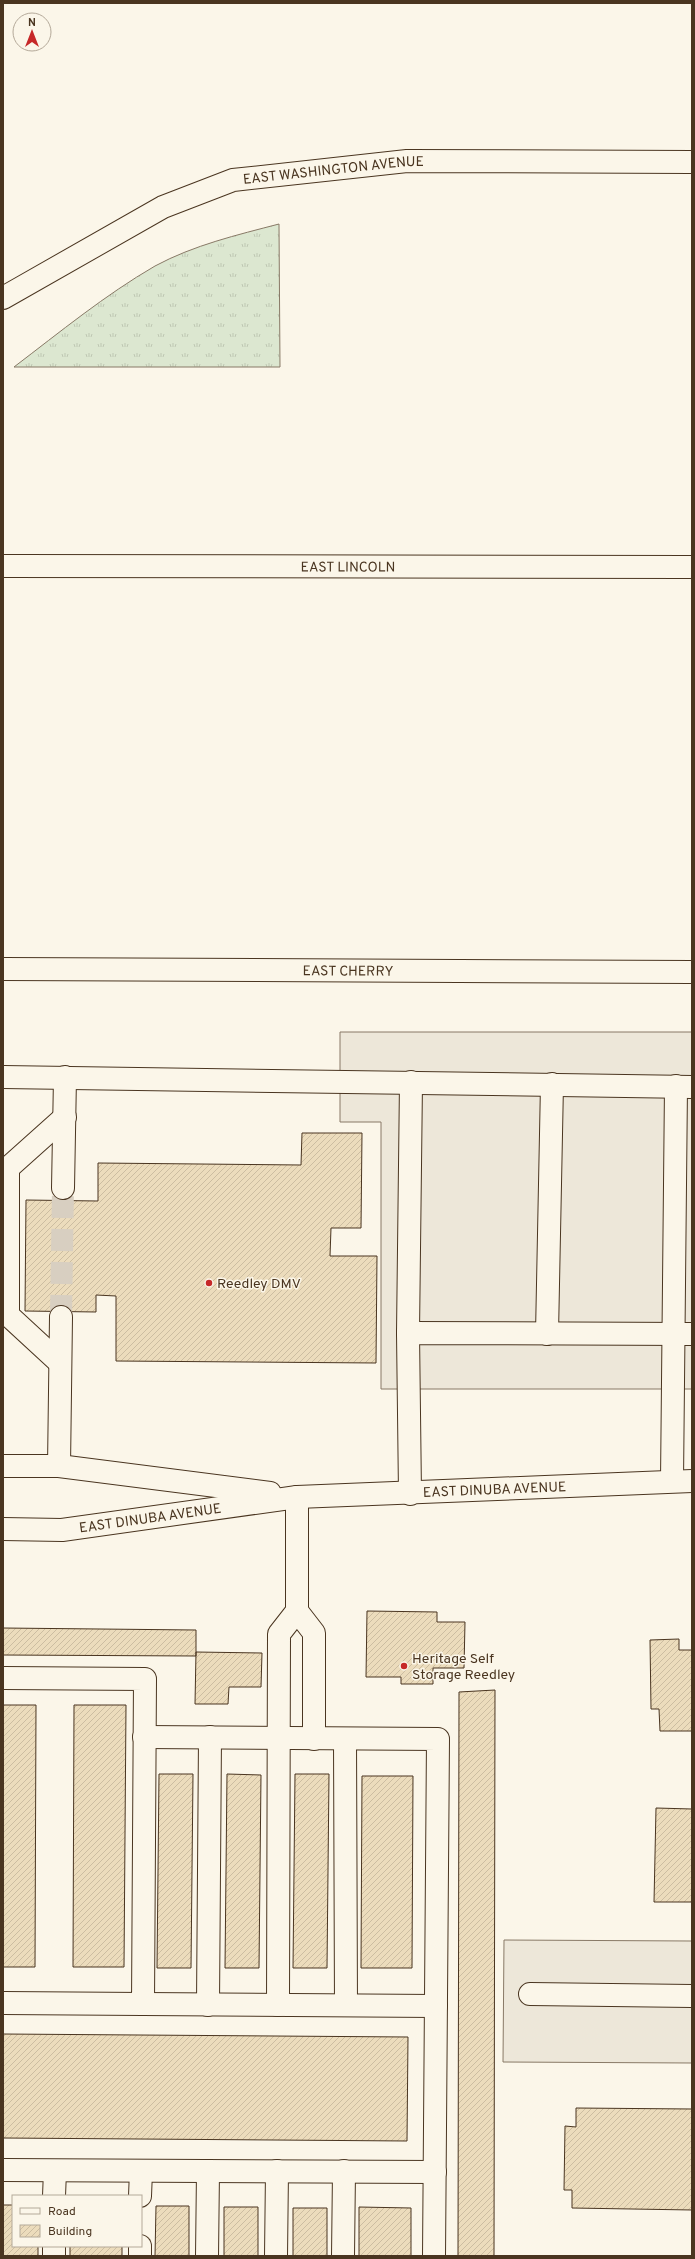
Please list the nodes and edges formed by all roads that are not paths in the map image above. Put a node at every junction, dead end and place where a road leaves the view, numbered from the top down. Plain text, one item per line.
1 (692, 162) edge
2 (3, 298) edge
3 (3, 566) edge
4 (692, 566) edge
5 (3, 969) edge
6 (692, 972) edge
7 (3, 1077) edge
8 (65, 1077) junction
9 (411, 1082) junction
10 (552, 1084) junction
11 (684, 1086) edge
12 (64, 1117) junction
13 (63, 1188) tunnel mouth
14 (61, 1317) tunnel mouth
15 (408, 1333) junction
16 (547, 1334) junction
17 (682, 1334) edge
18 (60, 1363) junction
19 (3, 1466) edge
20 (59, 1466) junction
21 (682, 1481) edge
22 (410, 1494) junction
23 (297, 1497) junction
24 (3, 1529) edge
25 (297, 1612) junction
26 (3, 1678) edge
27 (144, 1737) junction
28 (210, 1737) junction
29 (278, 1738) junction
30 (314, 1739) junction
31 (345, 1739) junction
32 (530, 1994) dead end
33 (692, 1996) edge
34 (3, 2003) edge
35 (143, 2004) junction
36 (208, 2005) junction
37 (278, 2005) junction
38 (346, 2005) junction
39 (436, 2006) junction
40 (3, 2170) edge
41 (55, 2171) junction
42 (141, 2171) junction
43 (208, 2171) junction
44 (276, 2171) junction
45 (344, 2171) junction
46 (435, 2172) junction
47 (54, 2195) edge
48 (140, 2195) edge
49 (207, 2256) edge
50 (276, 2256) edge
51 (343, 2256) edge
52 (434, 2256) edge

1 - 2 street, EAST WASHINGTON AVENUE
3 - 4 street, EAST LINCOLN
5 - 6 street, EAST CHERRY
7 - 8 street
8 - 9 street
8 - 12 street
9 - 10 street
9 - 15 street
10 - 11 street
10 - 16 street
11 - 17 street
12 - 13 street
12 - 18 street
14 - 18 street
15 - 16 street
15 - 22 street
16 - 17 street
17 - 21 street
18 - 20 street
19 - 20 street, EAST DINUBA AVENUE
20 - 23 street, EAST DINUBA AVENUE
21 - 22 street, EAST DINUBA AVENUE
22 - 23 street, EAST DINUBA AVENUE
23 - 24 street, EAST DINUBA AVENUE
23 - 25 street
25 - 29 street
25 - 30 street
26 - 27 street
27 - 28 street
27 - 35 street
28 - 29 street
28 - 36 street
29 - 30 street
29 - 37 street
30 - 31 street
31 - 38 street
31 - 39 street
32 - 33 street
34 - 35 street
35 - 36 street
36 - 37 street
37 - 38 street
38 - 39 street
39 - 46 street
40 - 41 street
41 - 42 street
41 - 47 street
42 - 43 street
42 - 48 street
43 - 44 street
43 - 49 street
44 - 45 street
44 - 50 street
45 - 46 street
45 - 51 street
46 - 52 street

